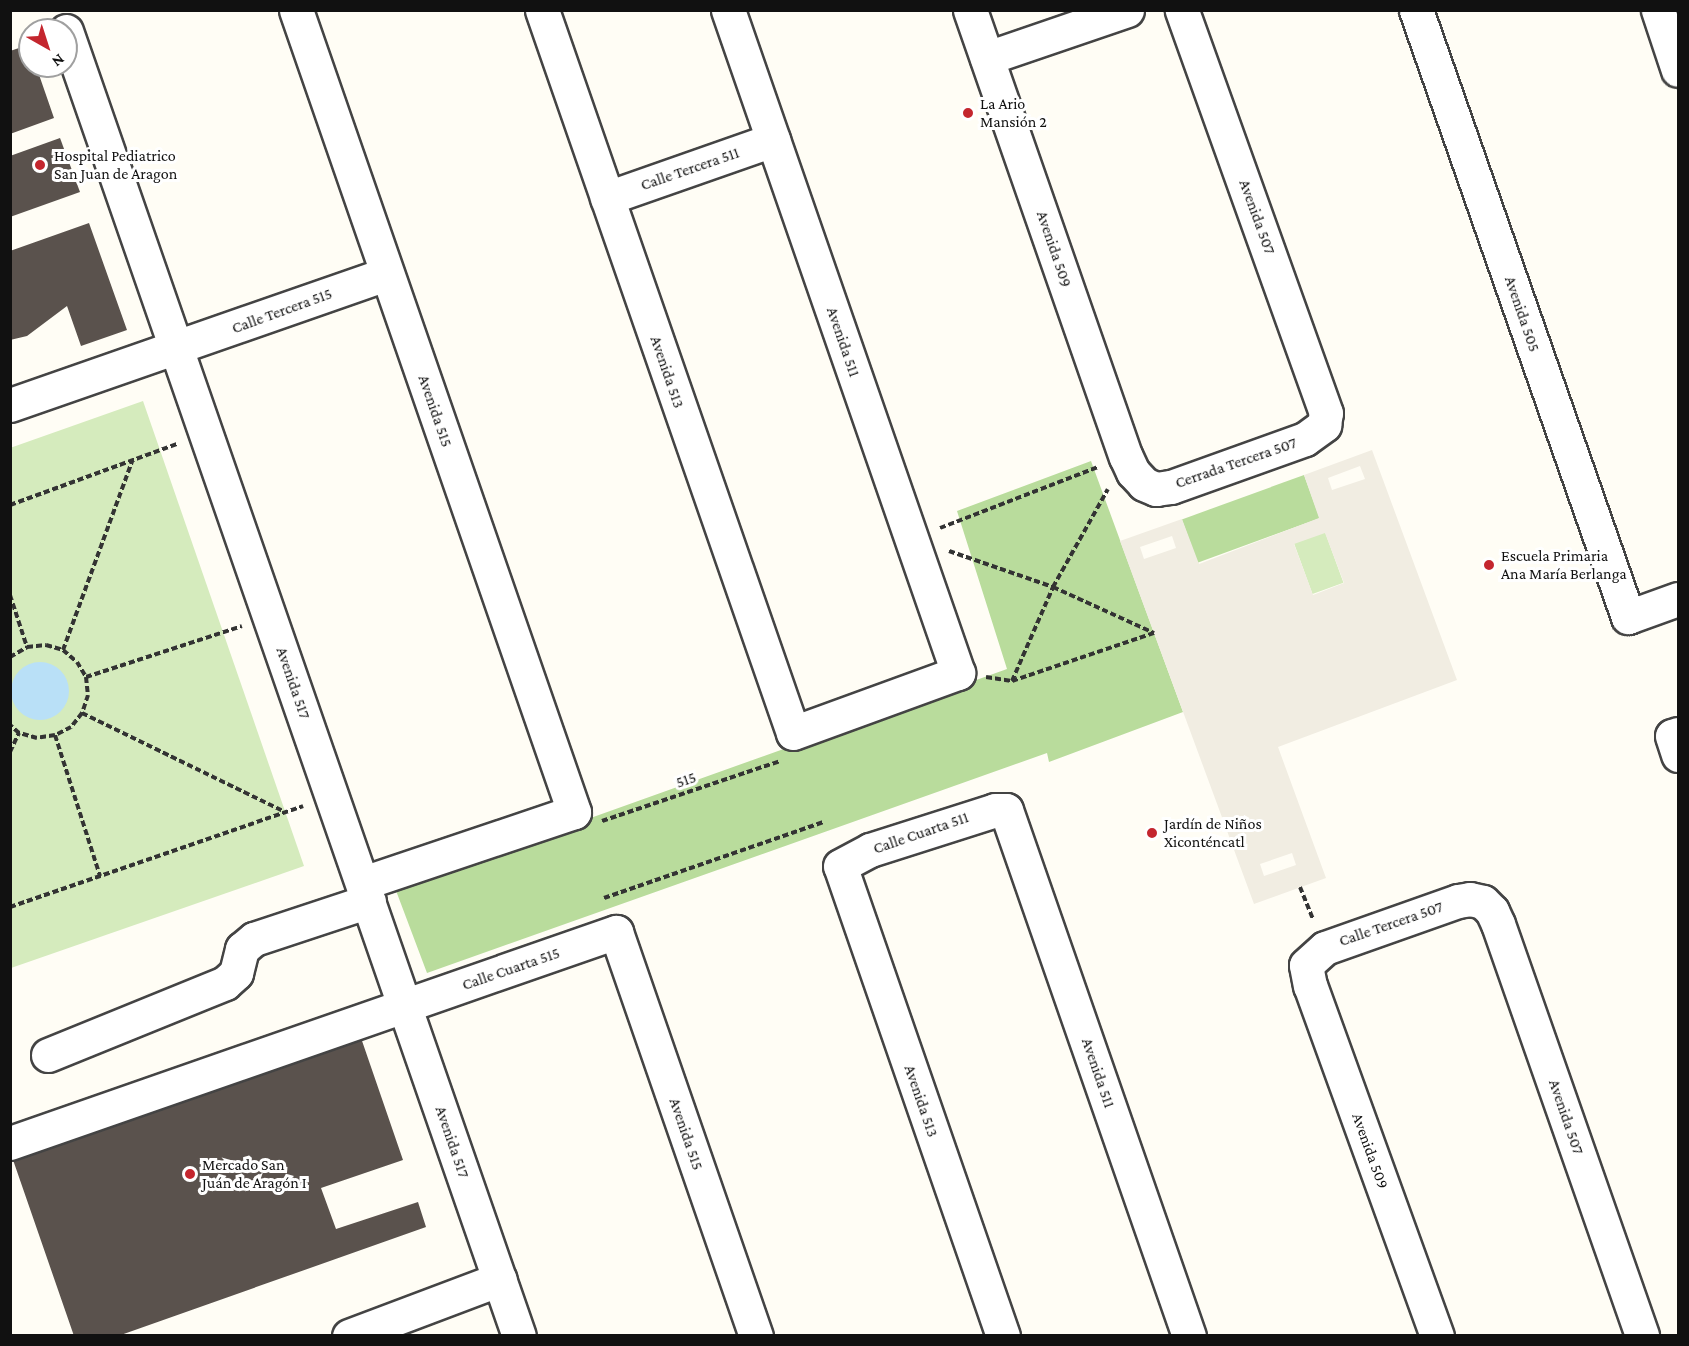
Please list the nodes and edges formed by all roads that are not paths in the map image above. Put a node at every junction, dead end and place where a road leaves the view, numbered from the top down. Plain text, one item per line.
1 (296, 10) edge
2 (542, 10) edge
3 (728, 10) edge
4 (970, 10) edge
5 (1127, 10) edge
6 (1182, 10) edge
7 (1416, 10) edge
8 (1658, 10) edge
9 (987, 58) junction
10 (78, 64) edge
11 (1678, 70) edge
12 (773, 140) junction
13 (607, 198) junction
14 (387, 274) junction
15 (177, 349) junction
16 (10, 405) edge
17 (1324, 425) joint
18 (1144, 484) joint
19 (1678, 599) edge
20 (958, 673) joint
21 (1006, 810) joint
22 (840, 866) joint
23 (366, 892) junction
24 (1483, 902) joint
25 (616, 932) joint
26 (1306, 965) joint
27 (405, 1006) junction
28 (48, 1055) dead end
29 (10, 1143) edge
30 (500, 1279) junction
31 (349, 1335) edge
32 (519, 1335) edge
33 (756, 1335) edge
34 (1003, 1335) edge
35 (1189, 1335) edge
36 (1437, 1335) edge
37 (1642, 1335) edge

1 - 14 street, Avenida 515
2 - 13 street, Avenida 513
3 - 12 street, Avenida 511
4 - 9 street, Avenida 509
5 - 9 street
6 - 17 street, Avenida 507
7 - 19 street, Avenida 505
8 - 11 street
9 - 18 street, Avenida 509
10 - 15 street, Avenida 517
12 - 13 street, Calle Tercera 511
12 - 20 street, Avenida 511
13 - 20 street, Avenida 513
14 - 15 street, Calle Tercera 515
14 - 23 street, Avenida 515
15 - 16 street, Calle Tercera 515
15 - 23 street, Avenida 517
17 - 18 street, Cerrada Tercera 507
21 - 22 street, Calle Cuarta 511
21 - 35 street, Avenida 511
22 - 34 street, Avenida 513
23 - 27 street, Avenida 517
23 - 28 street
24 - 26 street, Calle Tercera 507
24 - 37 street, Avenida 507
25 - 27 street, Calle Cuarta 515
25 - 33 street, Avenida 515
26 - 36 street, Avenida 509
27 - 29 street, Calle Cuarta 515
27 - 30 street, Avenida 517
30 - 31 street
30 - 32 street, Avenida 517

